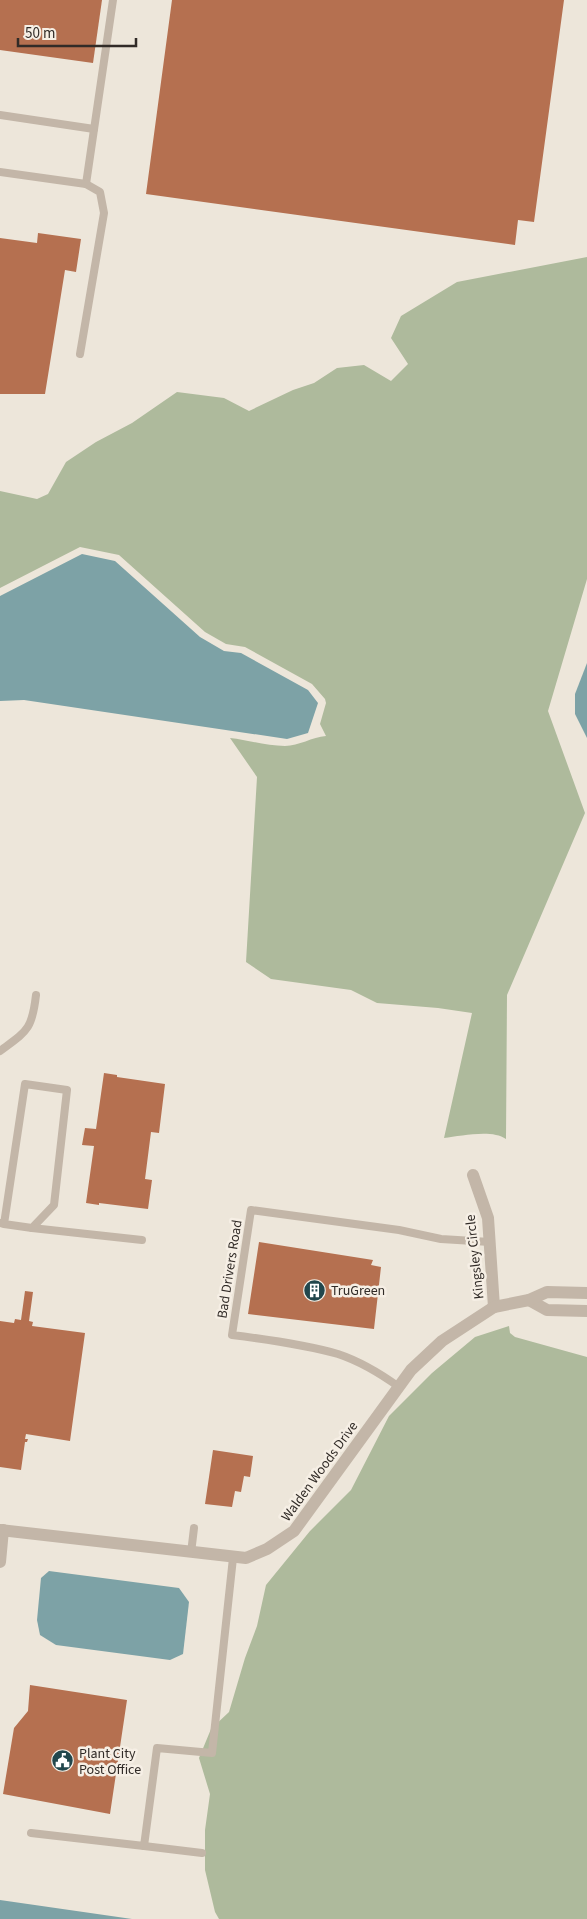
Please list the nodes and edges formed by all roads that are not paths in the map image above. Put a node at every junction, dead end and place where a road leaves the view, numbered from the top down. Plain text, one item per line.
1 (113, 0) edge
2 (0, 115) edge
3 (94, 129) junction
4 (0, 172) edge
5 (86, 184) junction
6 (80, 354) dead end
7 (36, 995) dead end
8 (0, 1051) edge
9 (473, 1175) dead end
10 (2, 1224) edge
11 (32, 1228) junction
12 (142, 1240) dead end
13 (490, 1242) junction
14 (587, 1293) edge
15 (529, 1300) junction
16 (494, 1307) junction
17 (587, 1311) edge
18 (399, 1387) junction
19 (194, 1528) dead end
20 (1, 1530) edge
21 (191, 1553) junction
22 (233, 1558) junction
23 (0, 1562) edge
24 (31, 1833) dead end
25 (144, 1846) junction
26 (202, 1853) dead end

1 - 3 lane
2 - 3 lane
3 - 5 lane
4 - 5 lane
5 - 6 lane
7 - 8 lane
9 - 13 street, Kingsley Circle
10 - 11 lane
10 - 11 lane
11 - 12 lane
13 - 16 street, Kingsley Circle
13 - 18 lane, Bad Drivers Road
14 - 15 street, Walden Woods Drive
15 - 16 street, Walden Woods Drive
15 - 17 street
16 - 18 street, Walden Woods Drive
18 - 22 street, Walden Woods Drive
19 - 21 lane
20 - 21 street, Walden Woods Drive
20 - 23 street
21 - 22 street, Walden Woods Drive
22 - 25 lane
24 - 25 lane
25 - 26 lane

